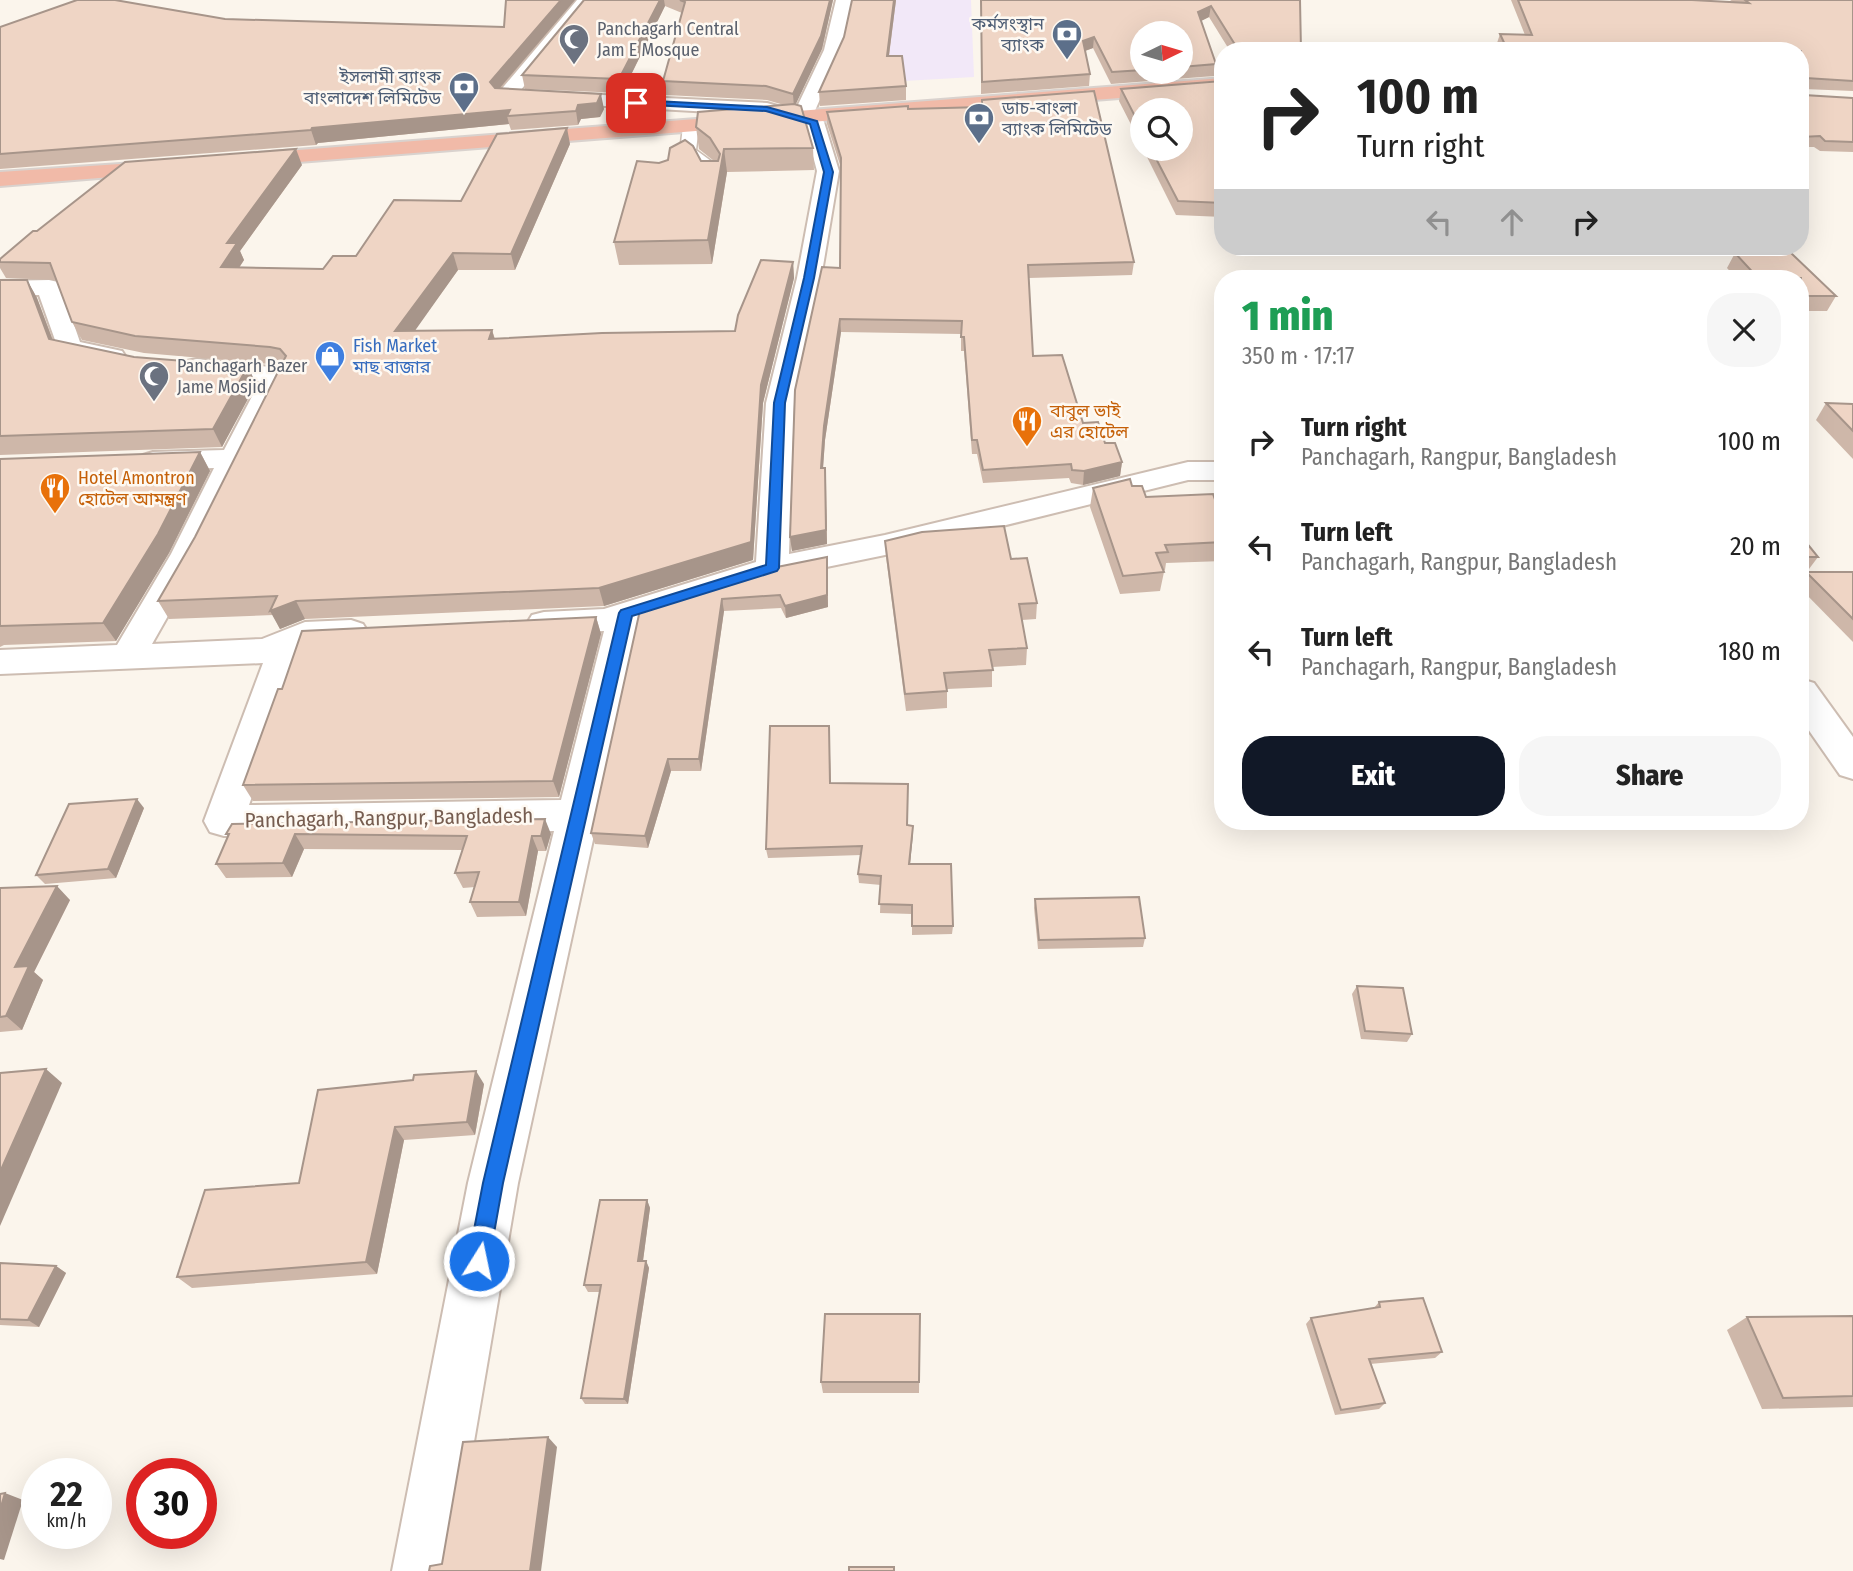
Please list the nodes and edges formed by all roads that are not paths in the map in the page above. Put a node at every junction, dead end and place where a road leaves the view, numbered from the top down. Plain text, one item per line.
1 (586, 0) edge
2 (844, 0) edge
3 (1214, 85) edge
4 (802, 117) junction
5 (691, 126) junction
6 (221, 162) edge
7 (179, 166) edge
8 (712, 178) edge
9 (0, 179) edge
10 (0, 288) edge
11 (234, 458) junction
12 (121, 462) edge
13 (1214, 471) edge
14 (772, 568) junction
15 (626, 613) junction
16 (510, 624) edge
17 (373, 631) edge
18 (289, 641) junction
19 (128, 656) junction
20 (0, 662) edge
21 (1809, 703) edge
22 (1853, 765) edge
23 (578, 815) junction
24 (422, 1571) edge

1 - 4 street
2 - 4 street
3 - 4 highway
4 - 5 highway
4 - 14 street
5 - 6 highway
5 - 8 lane
7 - 9 highway
10 - 11 street
11 - 12 street
11 - 19 street
13 - 14 street
14 - 15 street
15 - 16 street
15 - 23 street
17 - 18 street
18 - 19 street
18 - 23 street, Panchagarh, Rangpur, Bangladesh
19 - 20 street
21 - 22 street
23 - 24 street

